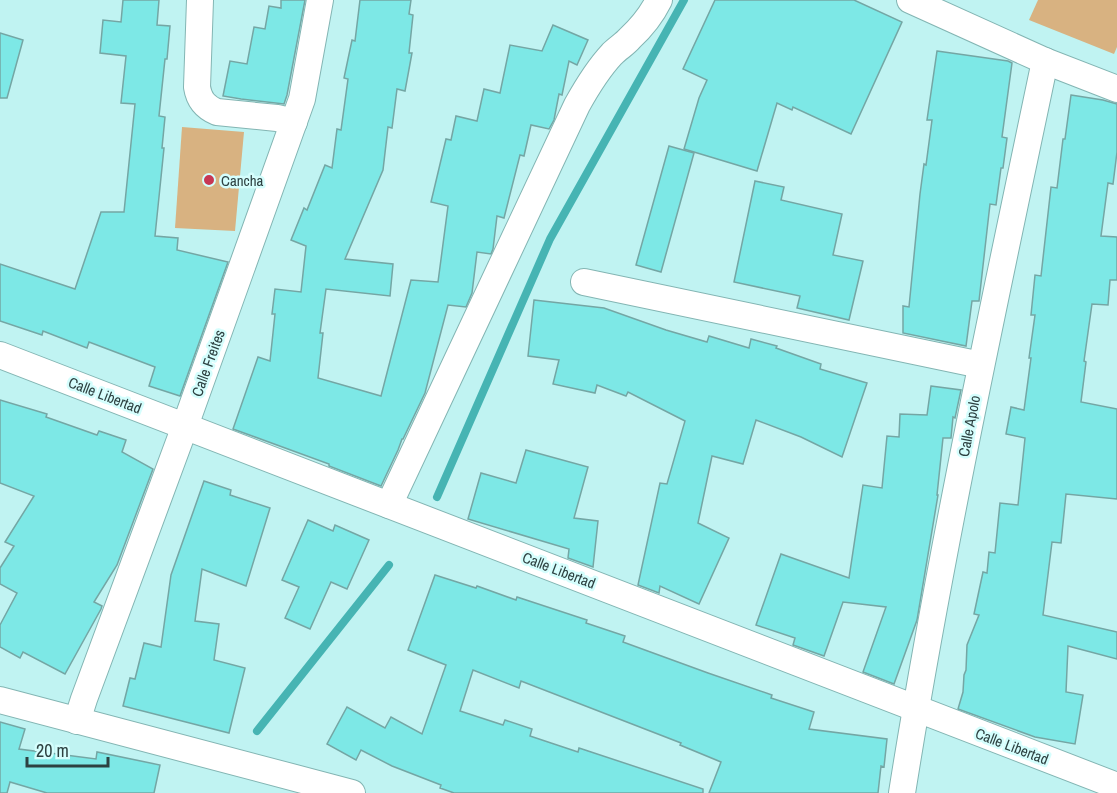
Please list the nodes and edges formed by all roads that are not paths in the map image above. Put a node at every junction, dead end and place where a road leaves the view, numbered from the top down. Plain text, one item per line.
1 (200, 0) edge
2 (320, 0) edge
3 (659, 0) edge
4 (910, 0) edge
5 (1045, 61) junction
6 (1117, 90) edge
7 (294, 122) junction
8 (584, 282) dead end
9 (0, 355) edge
10 (981, 365) junction
11 (185, 426) junction
12 (389, 505) junction
13 (0, 700) edge
14 (915, 708) junction
15 (77, 721) junction
16 (1117, 786) edge
17 (352, 793) edge
18 (902, 793) edge

1 - 7 street
2 - 7 street, Calle Freites
3 - 12 street
4 - 5 street
5 - 6 street
5 - 10 street, Calle Apolo
7 - 11 street, Calle Freites
8 - 10 street
9 - 11 street, Calle Libertad
10 - 14 street, Calle Apolo
11 - 12 street, Calle Libertad
11 - 15 street, Calle Freites
12 - 14 street, Calle Libertad
13 - 15 street
14 - 16 street, Calle Libertad
14 - 18 street, Calle Apolo
15 - 17 street

